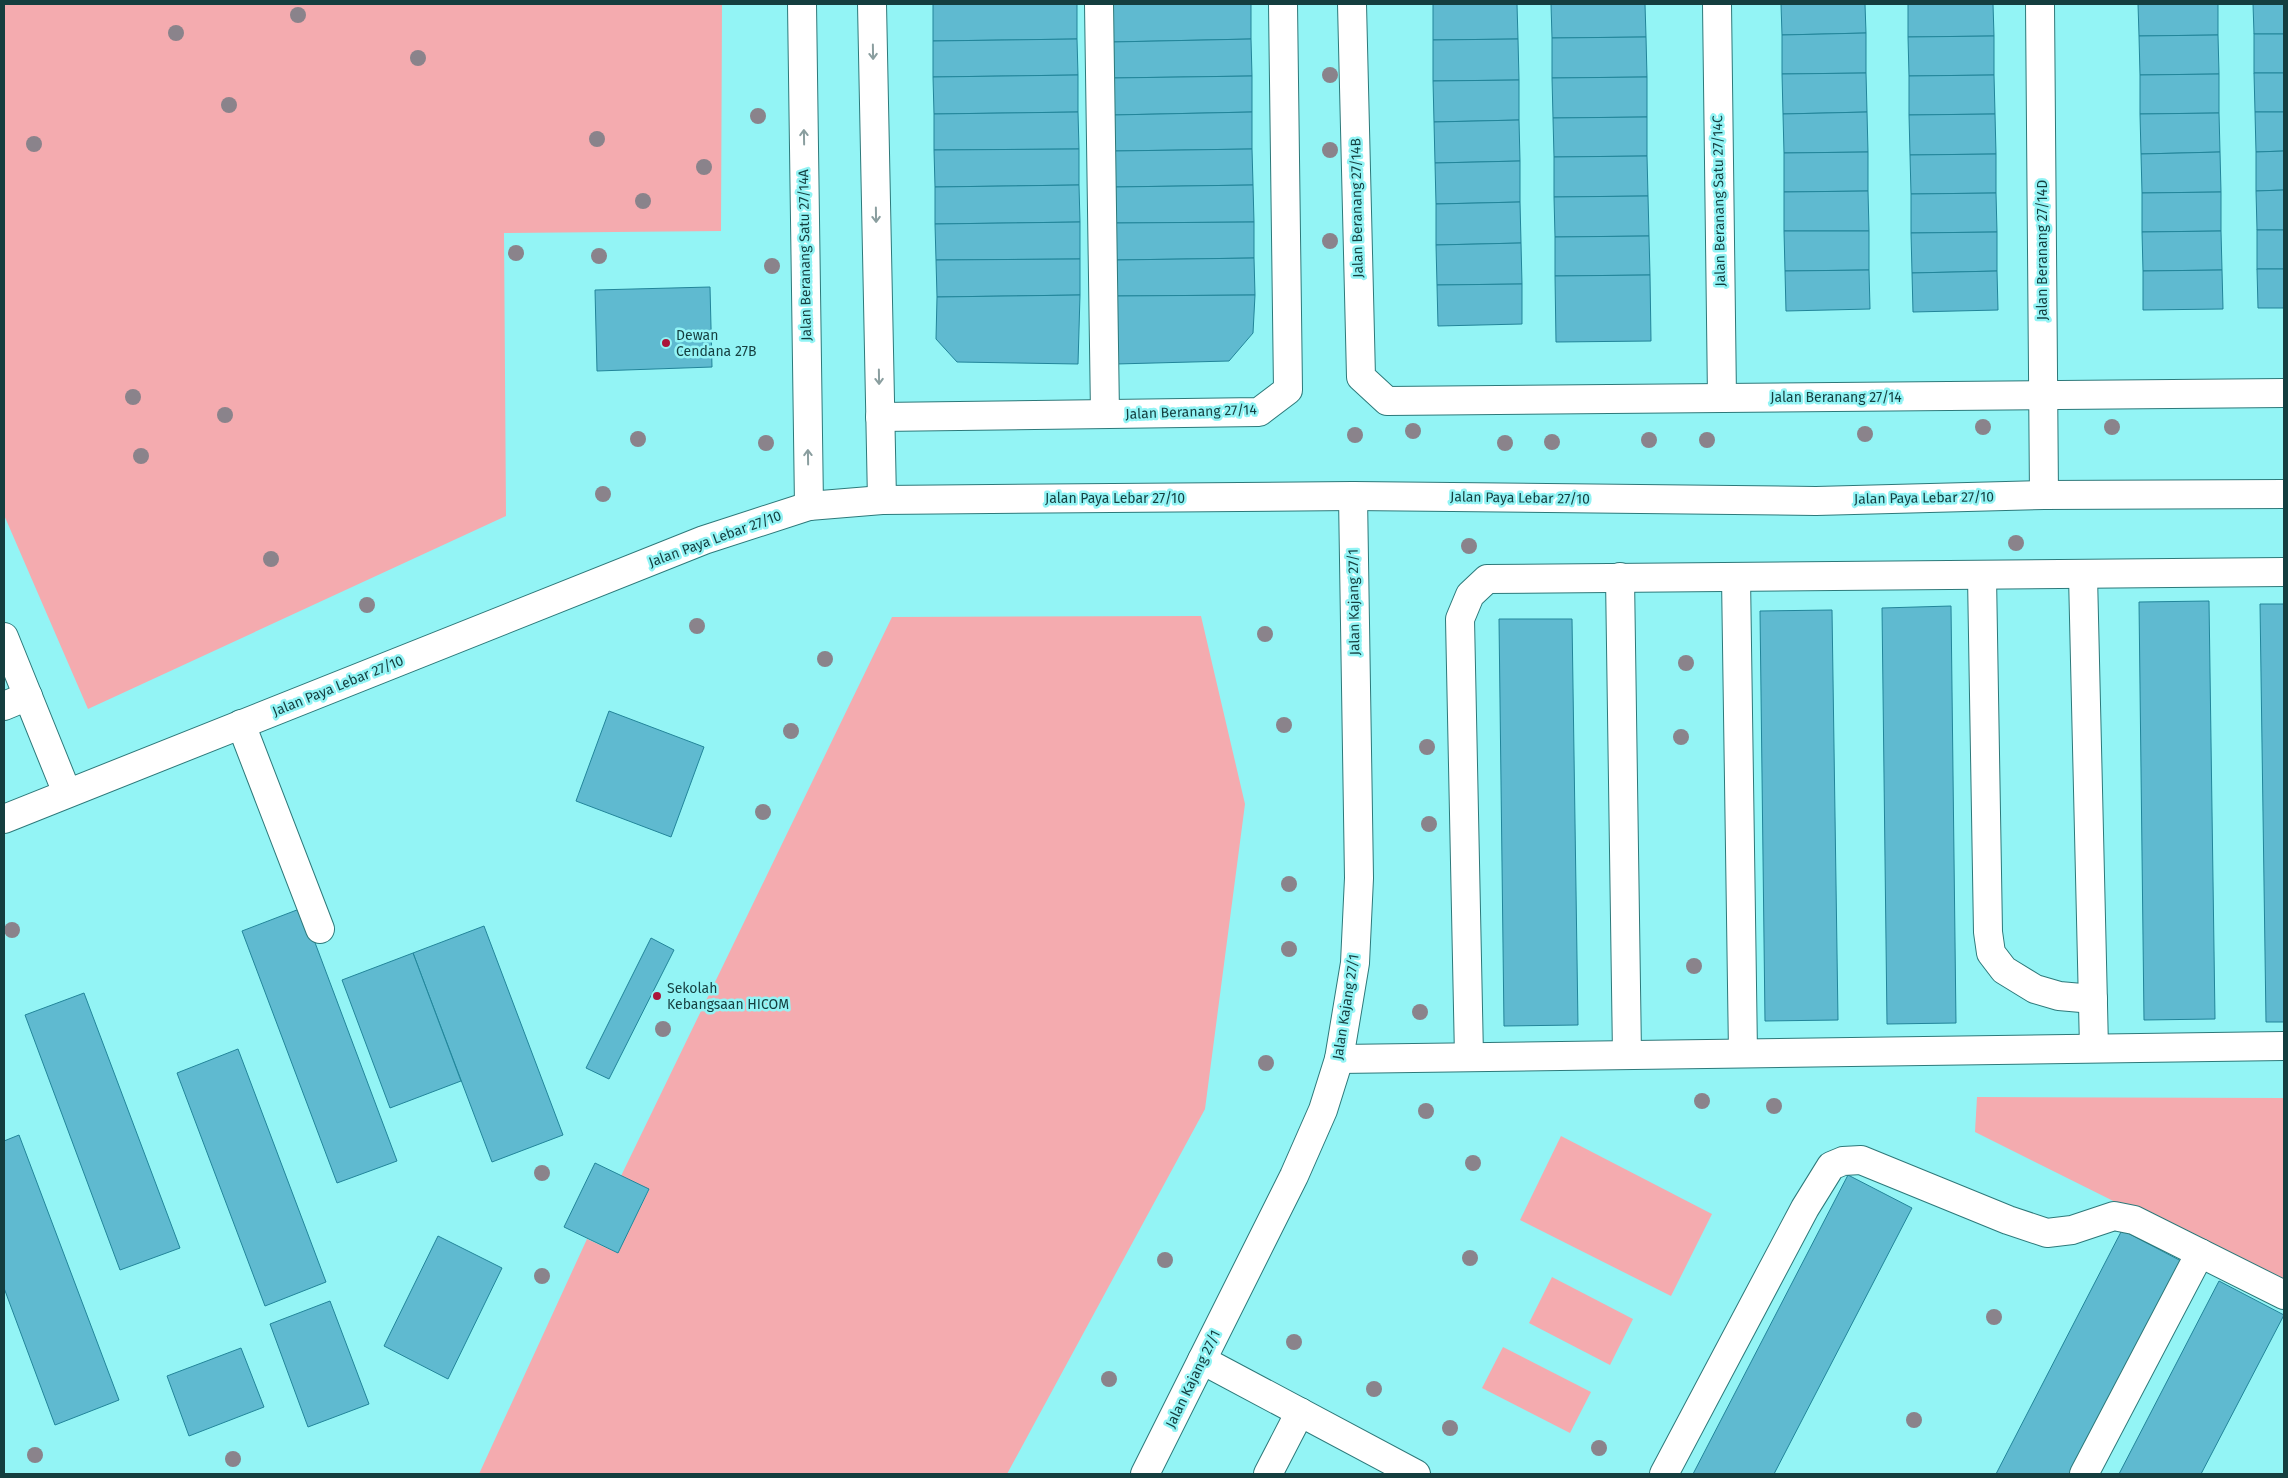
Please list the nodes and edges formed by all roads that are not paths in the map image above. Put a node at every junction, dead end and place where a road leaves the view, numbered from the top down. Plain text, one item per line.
1 (802, 4) edge
2 (872, 4) edge
3 (1099, 4) edge
4 (1283, 4) edge
5 (1352, 4) edge
6 (1716, 4) edge
7 (2040, 4) edge
8 (2284, 393) edge
9 (2043, 395) junction
10 (1722, 398) junction
11 (1387, 401) joint
12 (1105, 414) junction
13 (880, 417) junction
14 (2284, 494) edge
15 (2044, 495) junction
16 (1353, 496) junction
17 (882, 500) junction
18 (809, 506) junction
19 (2284, 572) edge
20 (2084, 575) junction
21 (1982, 576) junction
22 (1620, 577) junction
23 (1736, 577) junction
24 (4, 637) edge
25 (16, 701) edge
26 (241, 724) junction
27 (67, 793) junction
28 (4, 819) edge
29 (320, 929) dead end
30 (2093, 999) junction
31 (2284, 1046) edge
32 (2094, 1048) junction
33 (1743, 1053) junction
34 (1627, 1054) junction
35 (1469, 1057) junction
36 (1339, 1059) junction
37 (2200, 1253) junction
38 (2284, 1295) edge
39 (1202, 1360) junction
40 (1300, 1412) junction
41 (1146, 1474) edge
42 (1268, 1474) edge
43 (1416, 1474) edge
44 (1664, 1474) edge
45 (2084, 1474) edge

18 -> 1 street, Jalan Beranang Satu 27/14A
2 -> 13 street
3 - 12 street
4 - 12 street, Jalan Beranang 27/14
5 - 11 street, Jalan Beranang 27/14B
6 - 10 street, Jalan Beranang Satu 27/14C
7 - 9 street, Jalan Beranang 27/14D
8 - 9 street, Jalan Beranang 27/14
9 - 10 street, Jalan Beranang 27/14
9 - 15 street, Jalan Beranang 27/14D
10 - 11 street, Jalan Beranang 27/14
12 - 13 street, Jalan Beranang 27/14
13 - 17 street
14 - 15 street, Jalan Paya Lebar 27/10
15 - 16 street, Jalan Paya Lebar 27/10
16 - 17 street, Jalan Paya Lebar 27/10
16 - 36 street, Jalan Kajang 27/1
17 - 18 street, Jalan Paya Lebar 27/10
18 - 26 street, Jalan Paya Lebar 27/10
19 - 20 street
20 - 21 street
20 - 30 street
21 - 23 street
21 - 30 street
22 - 23 street
22 - 34 street
22 - 35 street
23 - 33 street
24 - 25 street
25 - 27 street
26 - 27 street, Jalan Paya Lebar 27/10
26 - 29 street
27 - 28 street, Jalan Paya Lebar 27/10
30 - 32 street
31 - 32 street
32 - 33 street
33 - 34 street
34 - 35 street
35 - 36 street
36 - 39 street, Jalan Kajang 27/1
37 - 38 street
37 - 44 street
37 - 45 street
39 - 40 street
39 - 41 street, Jalan Kajang 27/1
40 - 42 street
40 - 43 street

